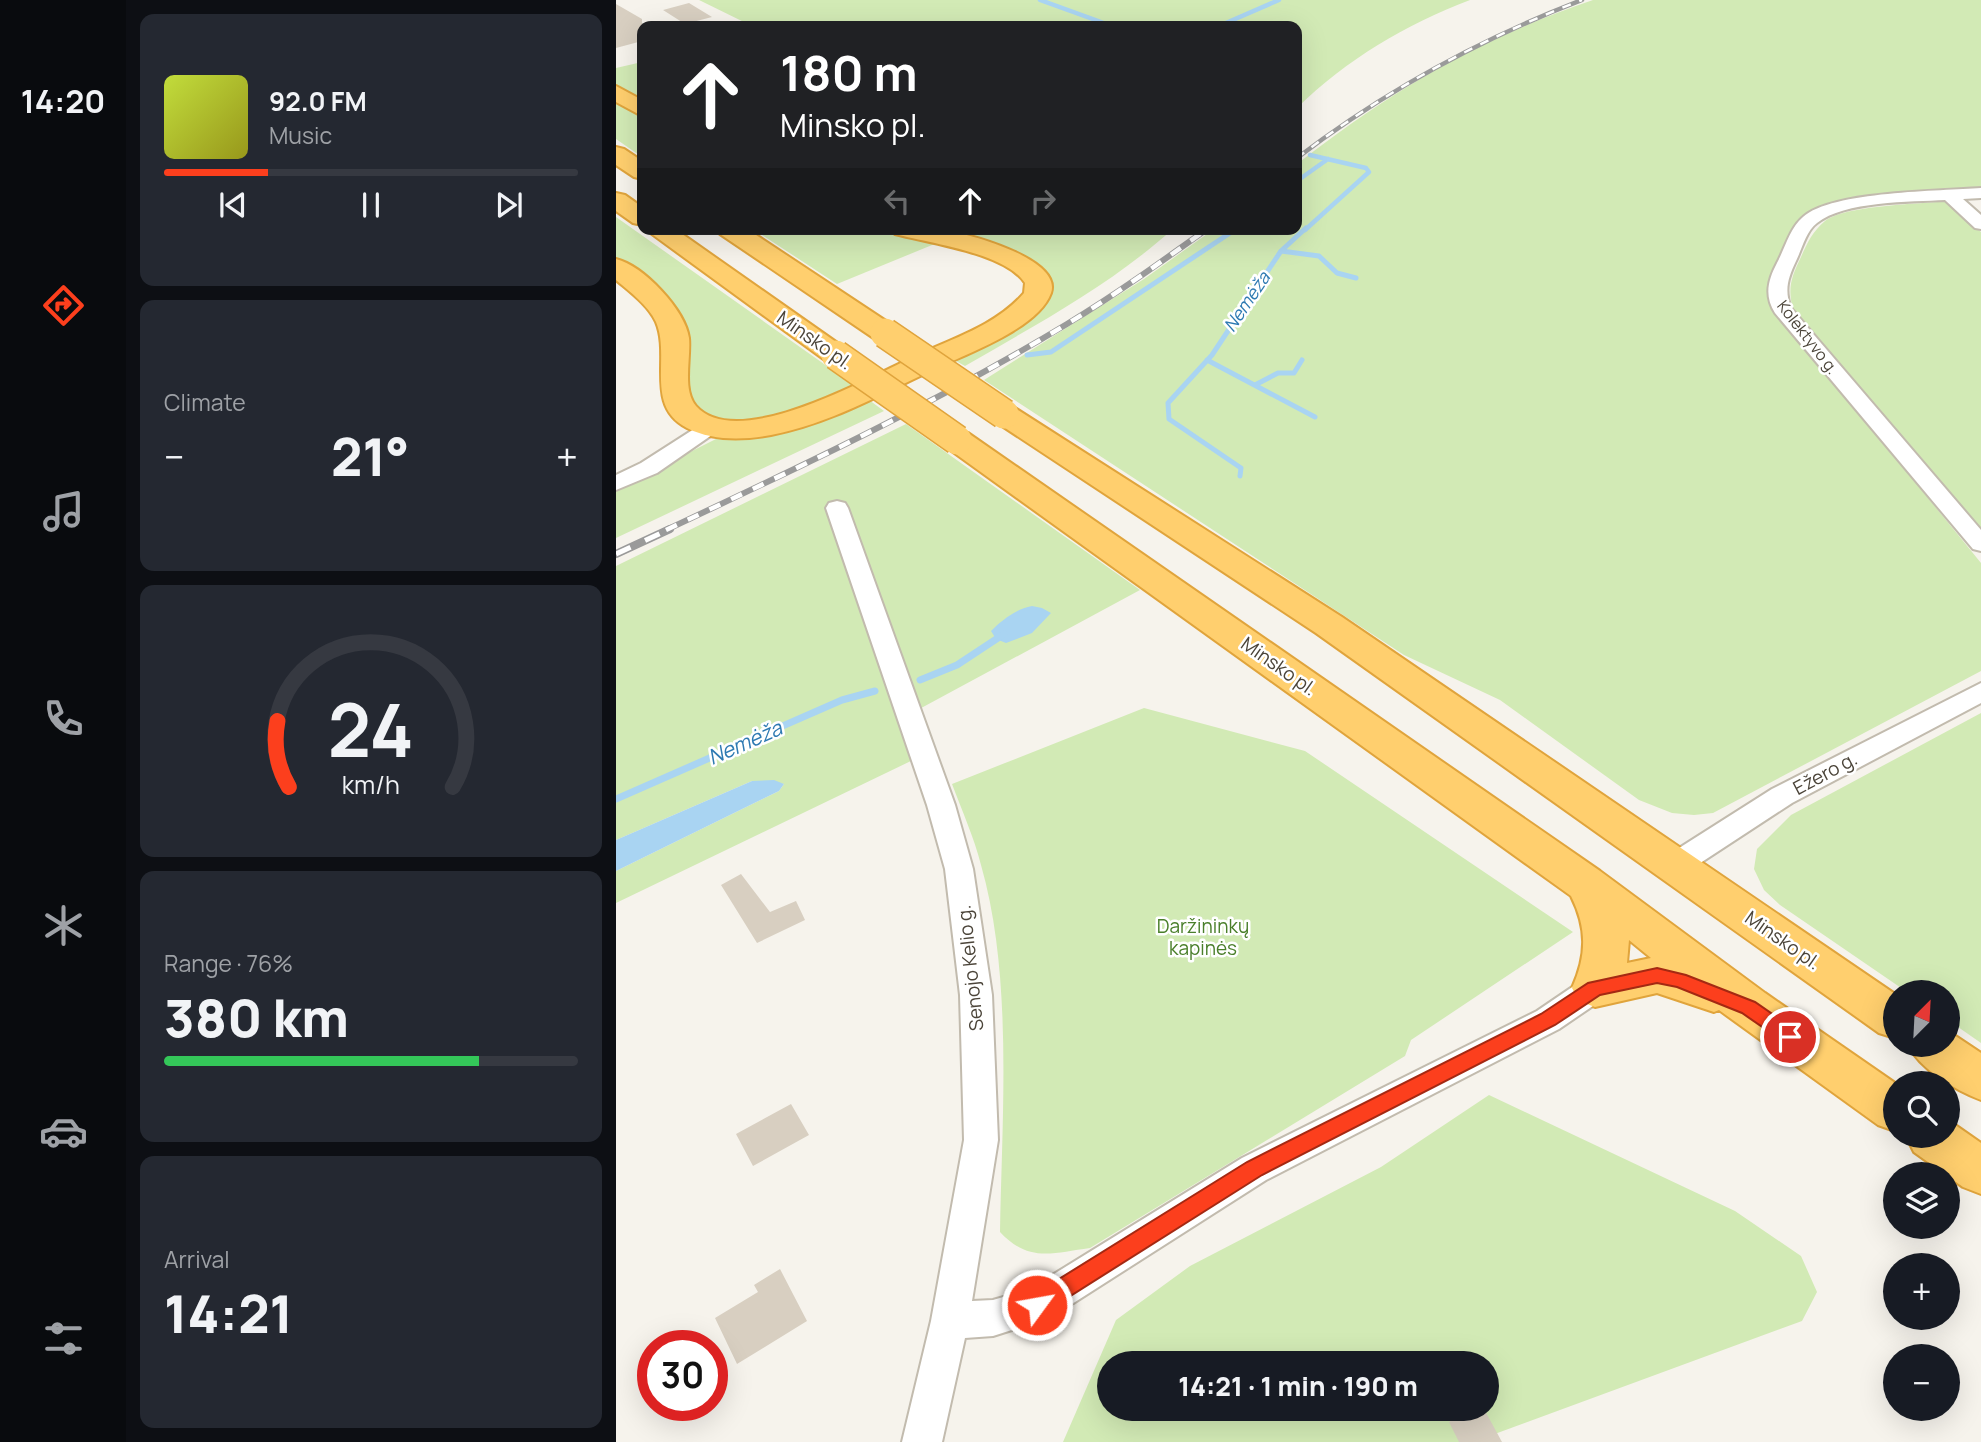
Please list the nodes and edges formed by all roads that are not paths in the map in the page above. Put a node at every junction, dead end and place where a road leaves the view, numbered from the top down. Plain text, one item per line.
1 (616, 93) edge
2 (637, 106) edge
3 (616, 154) edge
4 (637, 169) edge
5 (1981, 193) edge
6 (1950, 196) junction
7 (616, 200) edge
8 (637, 215) edge
9 (1981, 224) edge
10 (666, 235) edge
11 (738, 235) edge
12 (926, 235) edge
13 (616, 267) edge
14 (712, 426) junction
15 (616, 483) edge
16 (837, 508) dead end
17 (1981, 544) edge
18 (1981, 692) edge
19 (1675, 865) junction
20 (1585, 883) junction
21 (1595, 988) junction
22 (1749, 1007) junction
23 (1883, 1011) edge
24 (1949, 1057) edge
25 (1981, 1079) edge
26 (1883, 1102) edge
27 (1948, 1148) edge
28 (1981, 1171) edge
29 (950, 1321) junction
30 (922, 1442) edge

1 - 2 highway
3 - 4 highway
5 - 6 street, Kolektyvo g.
6 - 9 street
6 - 17 street, Kolektyvo g.
7 - 8 highway
10 - 20 highway, Minsko pl., bridge
11 - 19 highway, Minsko pl., bridge
12 - 14 highway
13 - 14 highway
14 - 15 street
16 - 29 street, Senojo Kelio g.
18 - 19 street, Ežero g.
19 - 23 highway, Minsko pl.
20 - 21 highway
20 - 22 highway, Minsko pl.
21 - 22 highway
21 - 29 street
22 - 26 highway, Minsko pl.
24 - 25 highway
27 - 28 highway
29 - 30 street, Senojo Kelio g.

